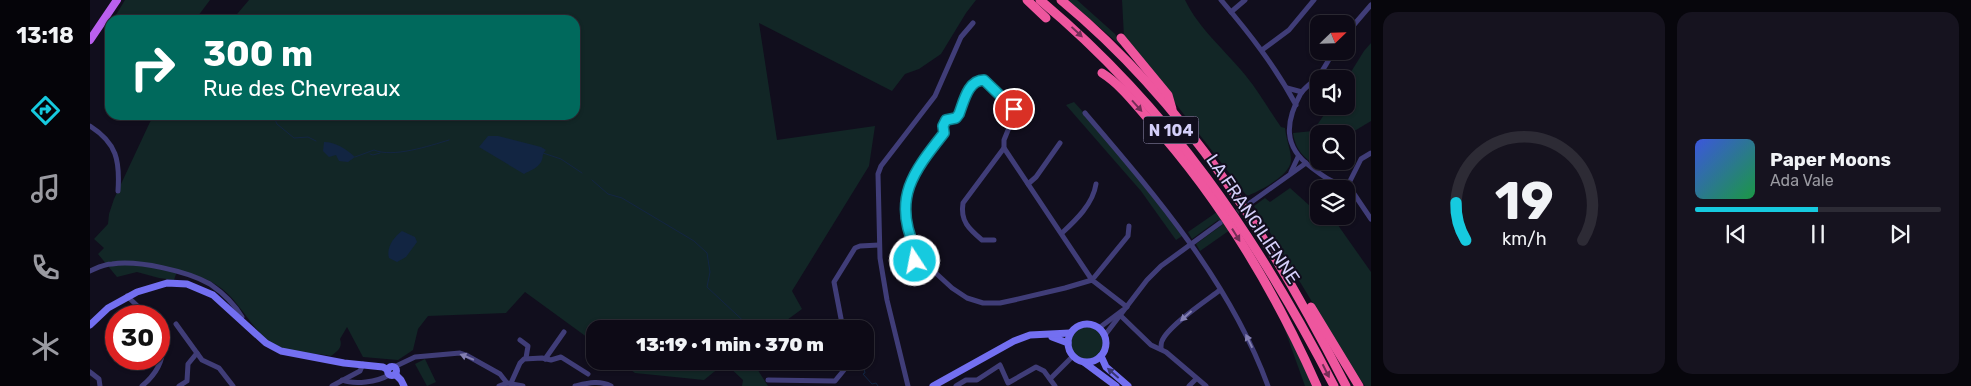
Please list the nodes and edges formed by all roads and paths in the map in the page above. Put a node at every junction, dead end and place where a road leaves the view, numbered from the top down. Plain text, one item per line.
1 (117, 0) edge
2 (1027, 0) edge
3 (1040, 0) edge
4 (1061, 0) edge
5 (1221, 0) edge
6 (1246, 0) edge
7 (1314, 0) edge
8 (1371, 5) edge
9 (1231, 12) junction
10 (107, 15) edge
11 (105, 18) edge
12 (1046, 18) dead end
13 (973, 23) dead end
14 (1355, 24) edge
15 (1121, 38) dead end
16 (90, 40) edge
17 (1262, 50) junction
18 (1329, 60) edge
19 (1102, 72) dead end
20 (1287, 88) junction
21 (1302, 92) junction
22 (1296, 105) junction
23 (1085, 113) dead end
24 (1174, 114) junction
25 (90, 126) edge
26 (1060, 143) dead end
27 (1004, 148) junction
28 (1371, 153) edge
29 (1298, 157) junction
30 (1306, 164) junction
31 (1291, 172) junction
32 (1331, 180) edge
33 (1350, 180) edge
34 (1028, 184) junction
35 (1096, 184) dead end
36 (118, 191) dead end
37 (1355, 195) edge
38 (1250, 203) tunnel mouth
39 (1371, 219) edge
40 (1220, 223) dead end
41 (1129, 226) dead end
42 (1062, 233) junction
43 (994, 240) dead end
44 (879, 245) junction
45 (90, 271) edge
46 (1092, 280) junction
47 (1276, 282) junction
48 (1220, 290) junction
49 (127, 296) junction
50 (1300, 299) junction
51 (136, 305) edge
52 (1127, 307) junction
53 (1121, 316) junction
54 (240, 319) junction
55 (841, 320) edge
56 (176, 324) dead end
57 (90, 326) edge
58 (1099, 328) junction
59 (564, 332) dead end
60 (1070, 333) junction
61 (1105, 335) junction
62 (520, 340) dead end
63 (1068, 343) junction
64 (1161, 349) junction
65 (197, 353) junction
66 (1073, 356) junction
67 (1101, 356) junction
68 (526, 358) junction
69 (545, 359) junction
70 (1085, 362) junction
71 (363, 364) junction
72 (157, 370) edge
73 (844, 370) edge
74 (391, 371) junction
75 (90, 372) edge
76 (588, 374) dead end
77 (1050, 379) junction
78 (1196, 379) junction
79 (342, 380) junction
80 (768, 380) dead end
81 (977, 380) junction
82 (509, 383) junction
83 (809, 383) edge
84 (100, 386) edge
85 (142, 386) edge
86 (179, 386) edge
87 (233, 386) edge
88 (332, 386) edge
89 (404, 386) edge
90 (499, 386) edge
91 (523, 386) edge
92 (575, 386) edge
93 (612, 386) edge
94 (908, 386) edge
95 (933, 386) edge
96 (939, 386) edge
97 (956, 386) edge
98 (980, 386) edge
99 (1055, 386) edge
100 (1116, 386) edge
101 (1128, 386) edge
102 (1190, 386) edge
103 (1206, 386) edge
104 (1268, 386) edge
105 (1317, 386) edge
106 (1322, 386) edge
107 (1334, 386) edge
108 (1346, 386) edge
109 (1359, 386) edge

1 - 10 main road
2 - 12 highway
3 -> 47 highway, LA FRANCILIENNE / N 104
4 - 24 highway, LA FRANCILIENNE / N 104
5 - 9 street
6 - 9 street
7 - 17 street
8 - 14 street
9 - 17 street
11 - 16 main road
13 - 44 street
15 - 24 highway
17 - 20 street
18 - 21 street
19 -> 105 highway
20 - 21 street
20 - 22 street
21 - 22 street
22 - 29 street
23 - 48 street
24 - 50 highway, LA FRANCILIENNE / N 104
25 - 36 street
26 - 34 street
27 - 34 street
27 - 43 street
27 - 46 street
28 - 33 street
29 - 30 street
29 - 31 street
30 - 31 street
30 - 32 street
31 - 38 street
34 - 42 street
35 - 42 street
37 - 39 street
40 - 52 street
41 - 46 street
42 - 46 street
44 - 55 street
44 - 94 street
45 - 54 street
46 - 52 street
47 - 106 highway
47 -> 107 highway, LA FRANCILIENNE / N 104
48 -> 64 street
104 -> 48 street
49 - 51 street
49 - 54 main road
49 - 57 main road
50 - 108 highway, LA FRANCILIENNE / N 104
50 - 109 highway
52 - 53 street
52 - 58 street
53 - 61 street
53 - 64 street
54 - 71 main road
56 - 65 street
58 - 60 main road
58 - 61 main road
59 - 69 street
60 - 63 main road
60 - 95 main road
61 - 67 main road
62 - 68 street
63 - 66 main road
63 - 96 main road
64 - 78 street
65 - 86 street
65 - 87 street
66 - 70 main road
66 - 77 street
67 - 70 main road
101 -> 67 main road
68 - 69 street
68 - 82 street
69 - 76 street
70 - 100 main road
71 - 74 main road
71 - 79 street
72 - 85 street
73 - 83 street
74 - 79 street
82 -> 74 street
74 - 89 main road
75 - 84 street
77 - 81 street
77 - 99 street
78 - 102 street
78 - 103 street
79 - 88 street
80 - 83 street
81 - 97 street
81 - 98 street
82 - 90 street
82 - 91 street
92 - 93 street

